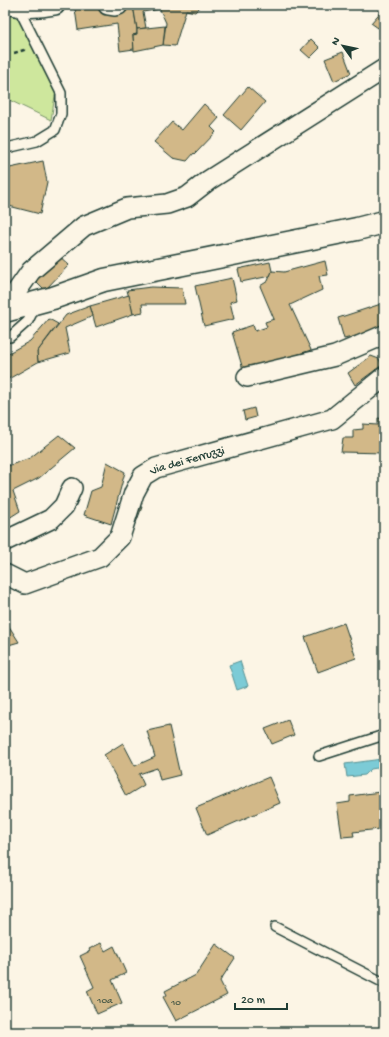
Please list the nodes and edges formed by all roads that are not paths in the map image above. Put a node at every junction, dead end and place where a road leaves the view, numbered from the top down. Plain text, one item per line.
1 (55, 5) edge
2 (108, 5) edge
3 (118, 5) edge
4 (14, 6) edge
5 (384, 69) edge
6 (5, 147) edge
7 (384, 222) edge
8 (38, 302) junction
9 (5, 308) edge
10 (5, 312) edge
11 (384, 335) edge
12 (5, 337) edge
13 (247, 377) dead end
14 (384, 377) edge
15 (72, 488) dead end
16 (5, 541) edge
17 (5, 574) edge
18 (384, 735) edge
19 (319, 756) dead end
20 (275, 927) dead end
21 (384, 983) edge

1 - 4 street
2 - 3 street
4 - 6 lane
5 - 9 street
7 - 8 main road
8 - 10 main road
8 - 12 lane
11 - 13 street
14 - 17 street, Via dei Ferruzzi
15 - 16 street
18 - 19 lane
20 - 21 lane

